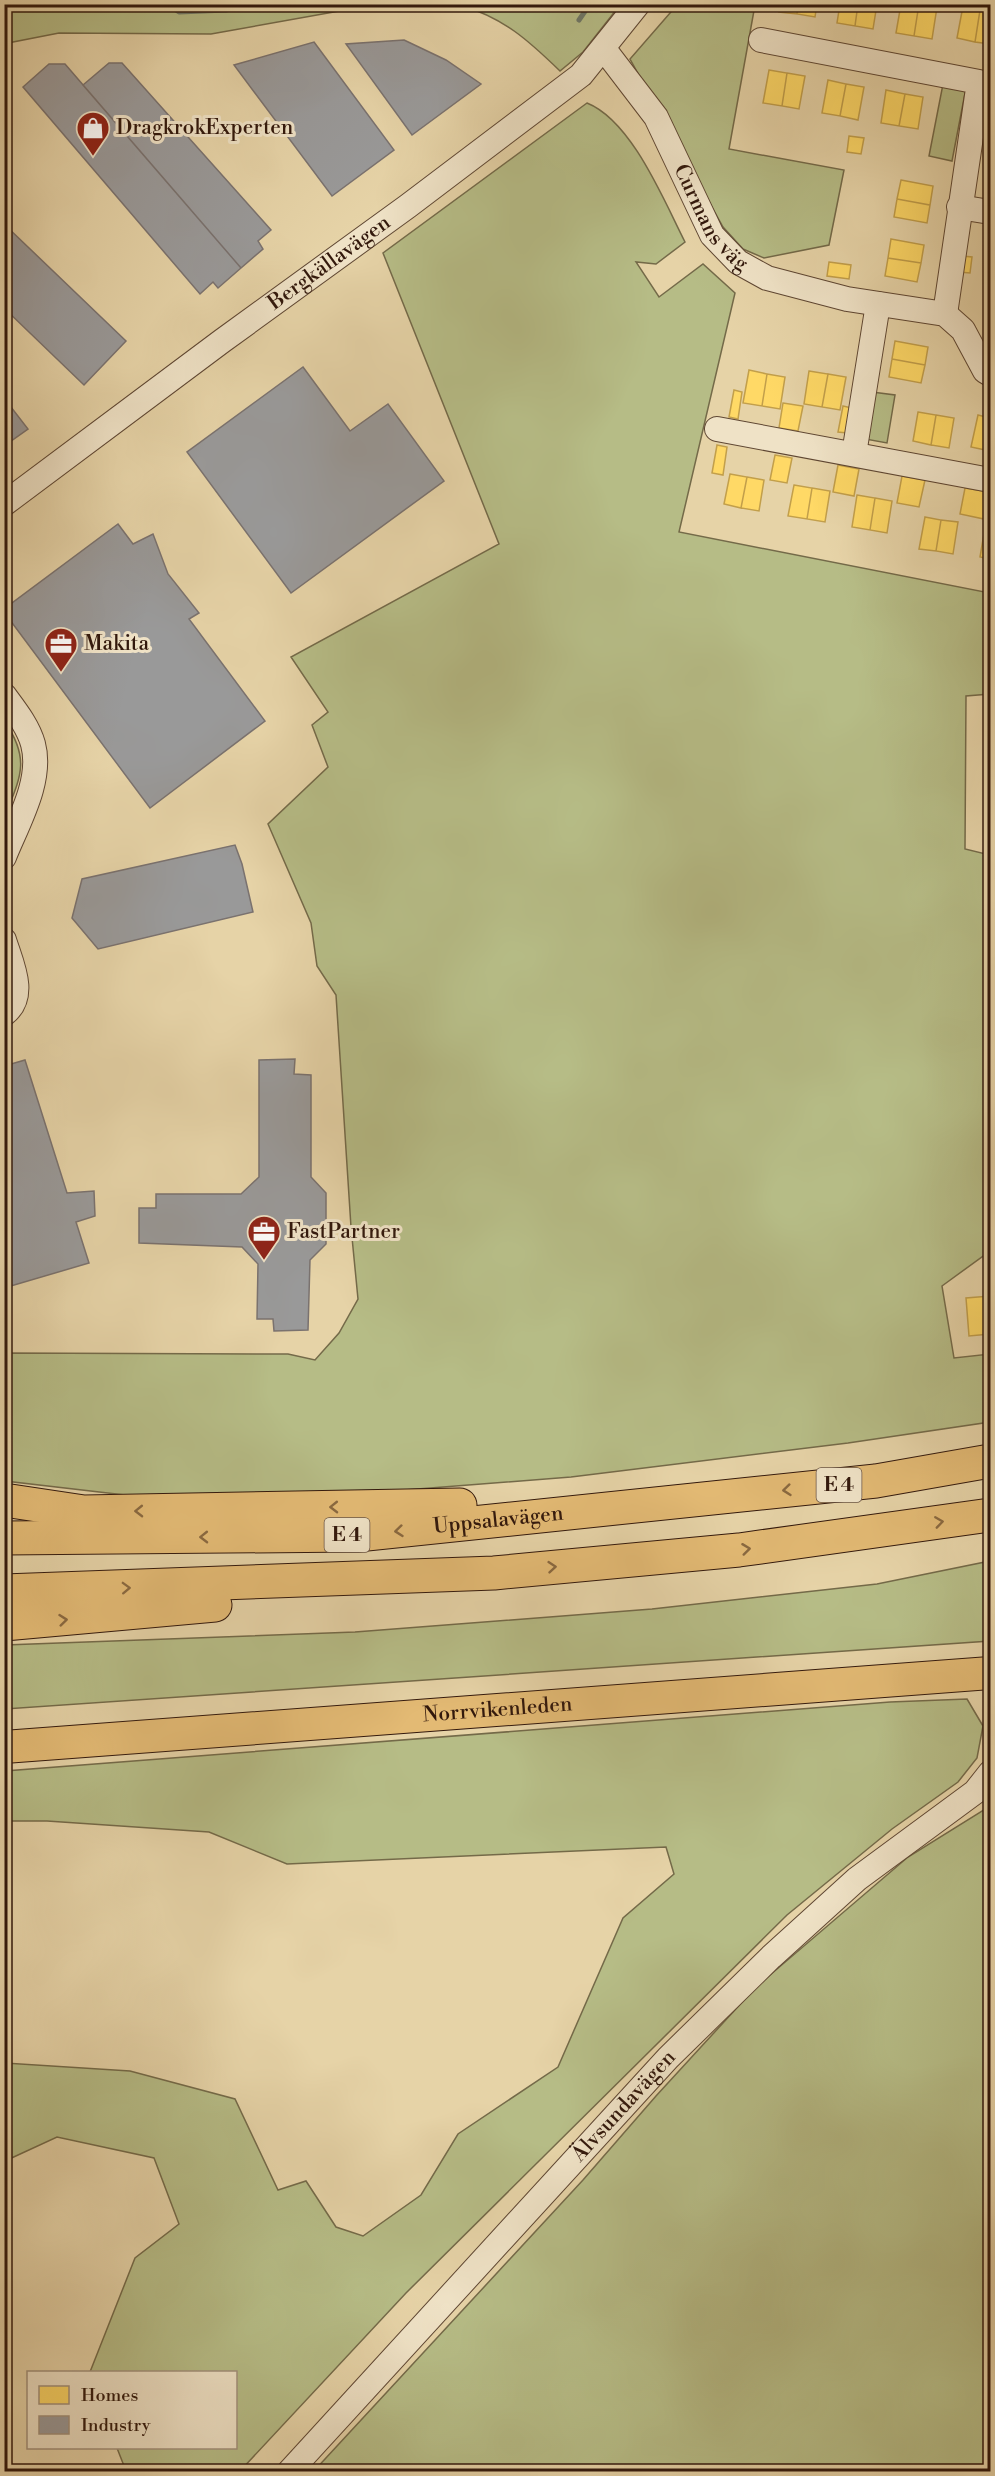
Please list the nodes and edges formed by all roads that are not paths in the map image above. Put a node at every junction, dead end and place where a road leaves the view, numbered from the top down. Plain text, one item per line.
1 (638, 4) edge
2 (762, 40) dead end
3 (604, 49) junction
4 (985, 82) edge
5 (959, 207) junction
6 (990, 212) edge
7 (878, 304) junction
8 (945, 314) junction
9 (990, 374) edge
10 (717, 429) dead end
11 (854, 454) junction
12 (990, 480) edge
13 (4, 504) edge
14 (4, 695) edge
15 (4, 857) edge
16 (4, 940) edge
17 (4, 1014) edge
18 (990, 1461) edge
19 (4, 1500) edge
20 (687, 1501) junction
21 (990, 1515) edge
22 (4, 1538) edge
23 (494, 1573) junction
24 (4, 1591) edge
25 (4, 1624) edge
26 (990, 1673) edge
27 (4, 1747) edge
28 (990, 1773) edge
29 (289, 2472) edge

1 - 3 street, Bergkällavägen
2 - 4 street
3 - 7 street, Curmans väg
3 - 13 street, Bergkällavägen
4 - 5 street
5 - 6 street
5 - 8 street
7 - 8 street, Curmans väg
7 - 11 street
8 - 9 street
10 - 11 street
11 - 12 street
14 - 15 street
16 - 17 street
18 -> 20 highway, Uppsalavägen / E 4
20 -> 19 highway
20 -> 22 highway, Uppsalavägen / E 4
23 -> 21 highway, E 4
24 -> 23 highway, E 4
25 -> 23 highway
26 - 27 main road, Norrvikenleden
28 - 29 street, Älvsundavägen

